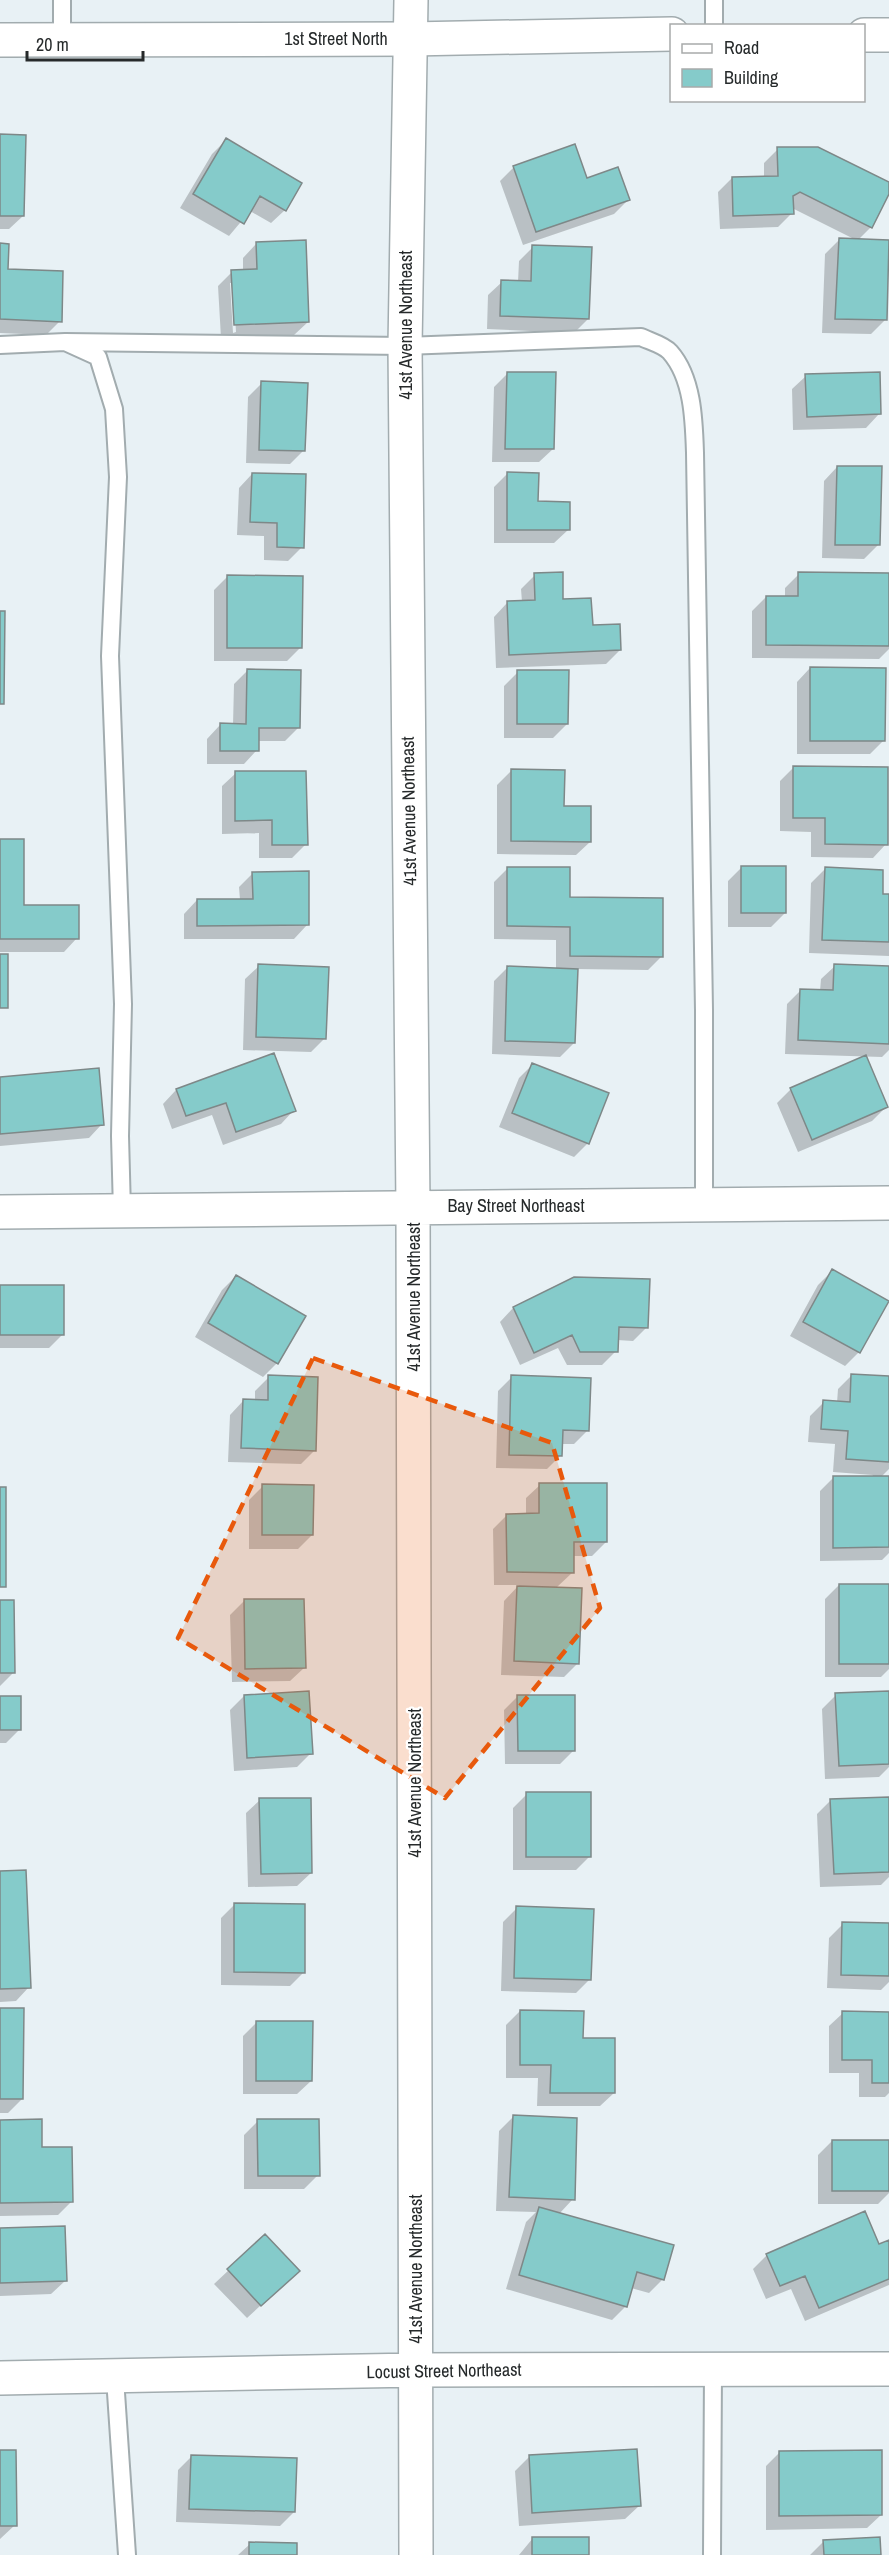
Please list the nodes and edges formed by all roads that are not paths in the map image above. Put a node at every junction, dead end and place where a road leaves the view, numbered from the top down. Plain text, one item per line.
1 (62, 0) edge
2 (411, 0) edge
3 (714, 0) edge
4 (714, 24) edge
5 (670, 34) edge
6 (865, 35) edge
7 (889, 35) edge
8 (411, 39) junction
9 (0, 40) edge
10 (62, 40) junction
11 (65, 342) junction
12 (0, 345) edge
13 (405, 346) junction
14 (889, 1203) edge
15 (704, 1204) junction
16 (413, 1207) junction
17 (122, 1211) junction
18 (0, 1212) edge
19 (713, 2369) junction
20 (889, 2369) edge
21 (417, 2370) junction
22 (0, 2378) edge
23 (115, 2378) junction
24 (127, 2555) edge
25 (417, 2555) edge
26 (712, 2555) edge

1 - 10 lane
2 - 8 street, 41st Avenue Northeast
3 - 4 lane
5 - 8 street, 1st Street North
6 - 7 street
8 - 10 street, 1st Street North
8 - 13 street, 41st Avenue Northeast
9 - 10 street, 1st Street North
11 - 12 lane
11 - 13 lane
11 - 17 lane
13 - 15 lane
13 - 16 street, 41st Avenue Northeast
14 - 15 street, Bay Street Northeast
15 - 16 street, Bay Street Northeast
16 - 17 street, Bay Street Northeast
16 - 21 street, 41st Avenue Northeast
17 - 18 street, Bay Street Northeast
19 - 20 street, Locust Street Northeast
19 - 21 street, Locust Street Northeast
19 - 26 lane
21 - 23 street, Locust Street Northeast
21 - 25 street, 41st Avenue Northeast
22 - 23 street, Locust Street Northeast
23 - 24 lane

